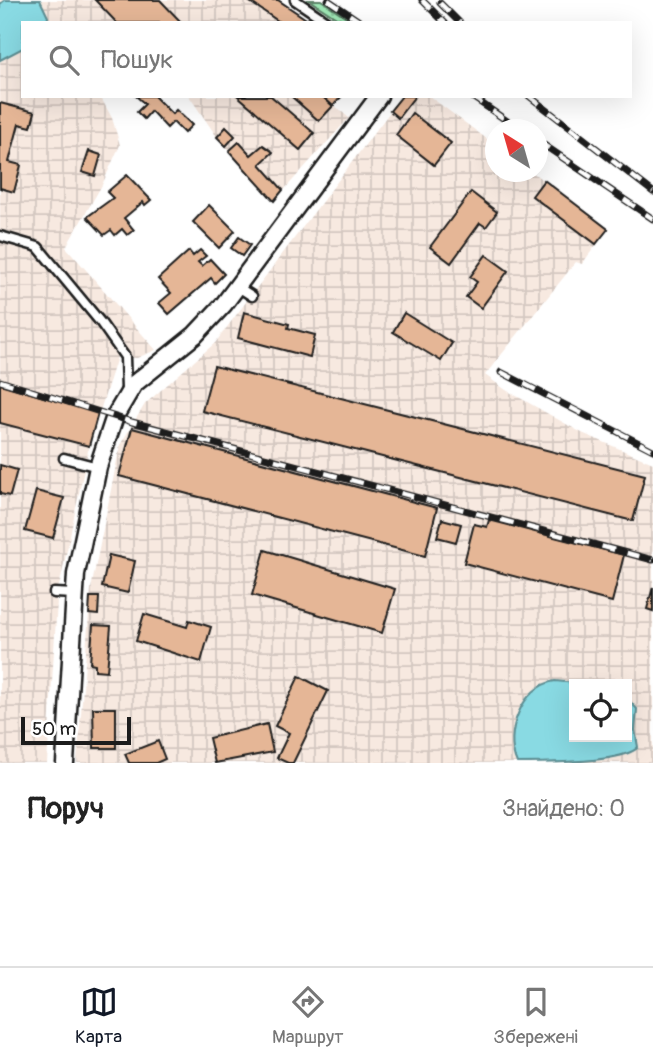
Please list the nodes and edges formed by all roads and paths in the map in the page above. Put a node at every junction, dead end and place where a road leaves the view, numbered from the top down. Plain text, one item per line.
1 (295, 0) edge
2 (326, 21) edge
3 (378, 98) edge
4 (0, 236) edge
5 (124, 396) junction
6 (64, 458) dead end
7 (98, 467) junction
8 (54, 593) dead end
9 (75, 594) junction
10 (65, 763) edge

1 - 2 lane
3 - 5 street
4 - 5 lane
5 - 7 street
6 - 7 lane
7 - 9 street
8 - 9 lane
9 - 10 street

